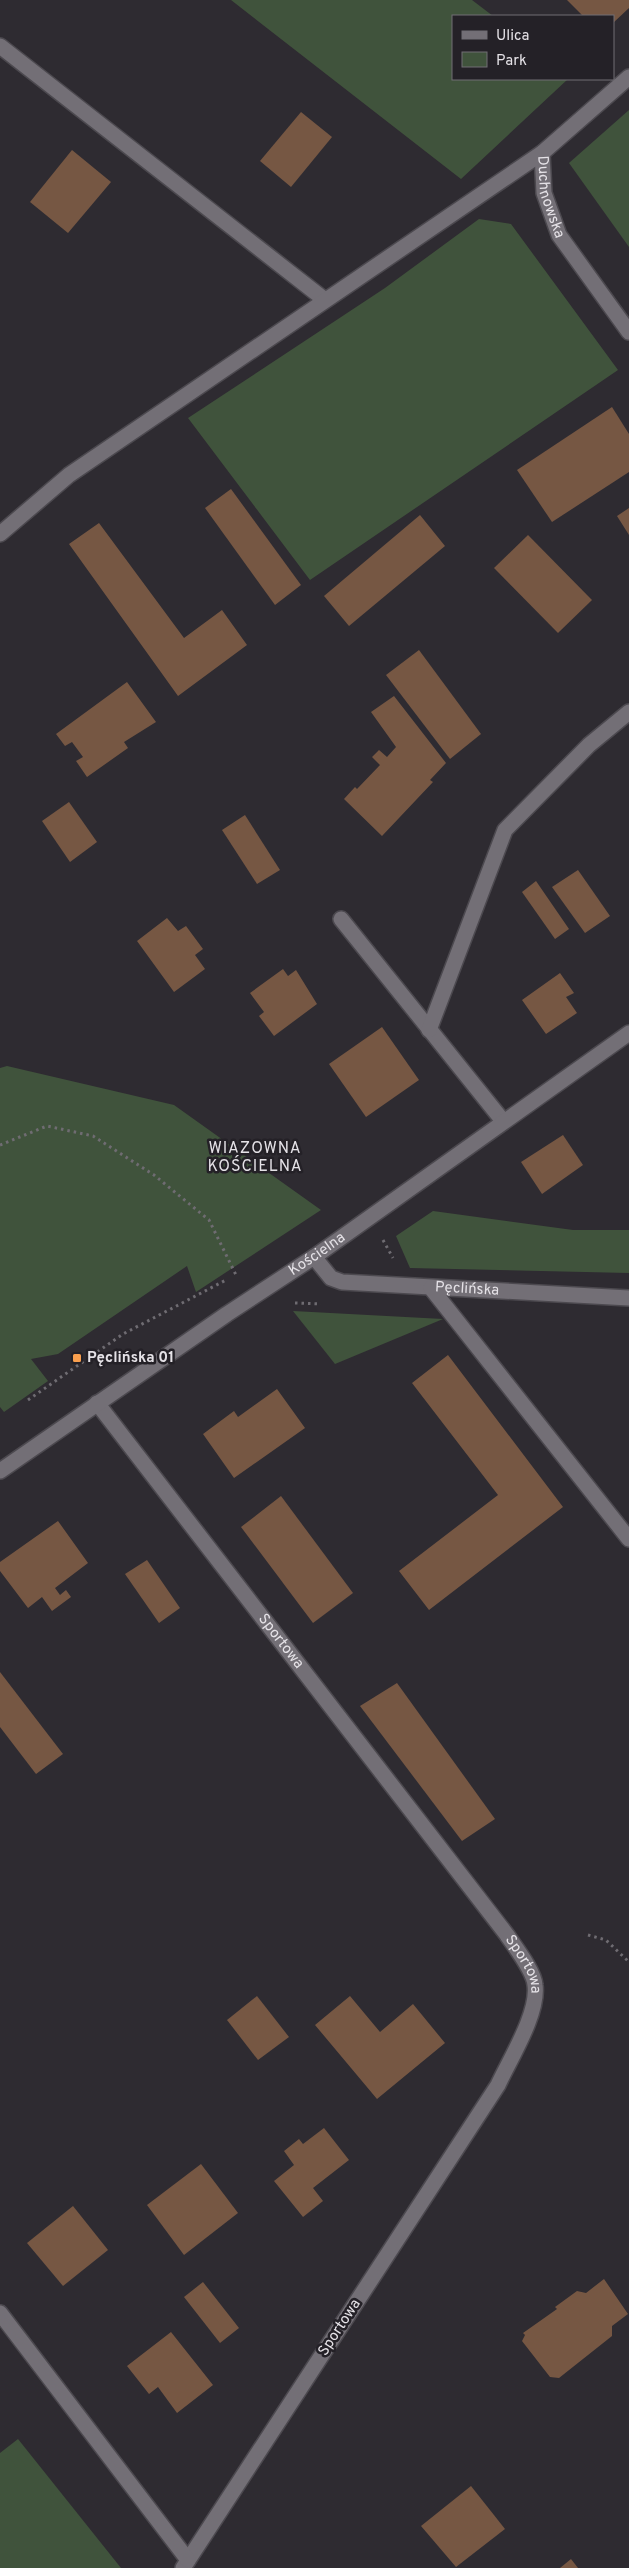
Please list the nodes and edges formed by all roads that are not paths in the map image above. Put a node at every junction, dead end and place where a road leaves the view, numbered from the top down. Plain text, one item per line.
1 (0, 46) edge
2 (629, 77) edge
3 (542, 152) junction
4 (325, 300) junction
5 (629, 332) edge
6 (0, 534) edge
7 (629, 712) edge
8 (341, 919) dead end
9 (429, 1030) junction
10 (629, 1033) edge
11 (503, 1121) junction
12 (314, 1257) junction
13 (431, 1288) junction
14 (629, 1298) edge
15 (97, 1403) junction
16 (0, 1471) edge
17 (629, 1539) edge
18 (0, 2313) edge
19 (186, 2564) edge

1 - 4 street
2 - 3 street, Duchnowska
3 - 4 street
3 - 5 street, Duchnowska
4 - 6 street
7 - 9 street
8 - 9 street
9 - 11 street
10 - 11 street, Kościelna
11 - 12 street, Kościelna
12 - 13 street, Pęclińska
12 - 15 street, Kościelna
13 - 14 street, Pęclińska
13 - 17 street
15 - 16 street, Kościelna
15 - 19 street, Sportowa
18 - 19 street

